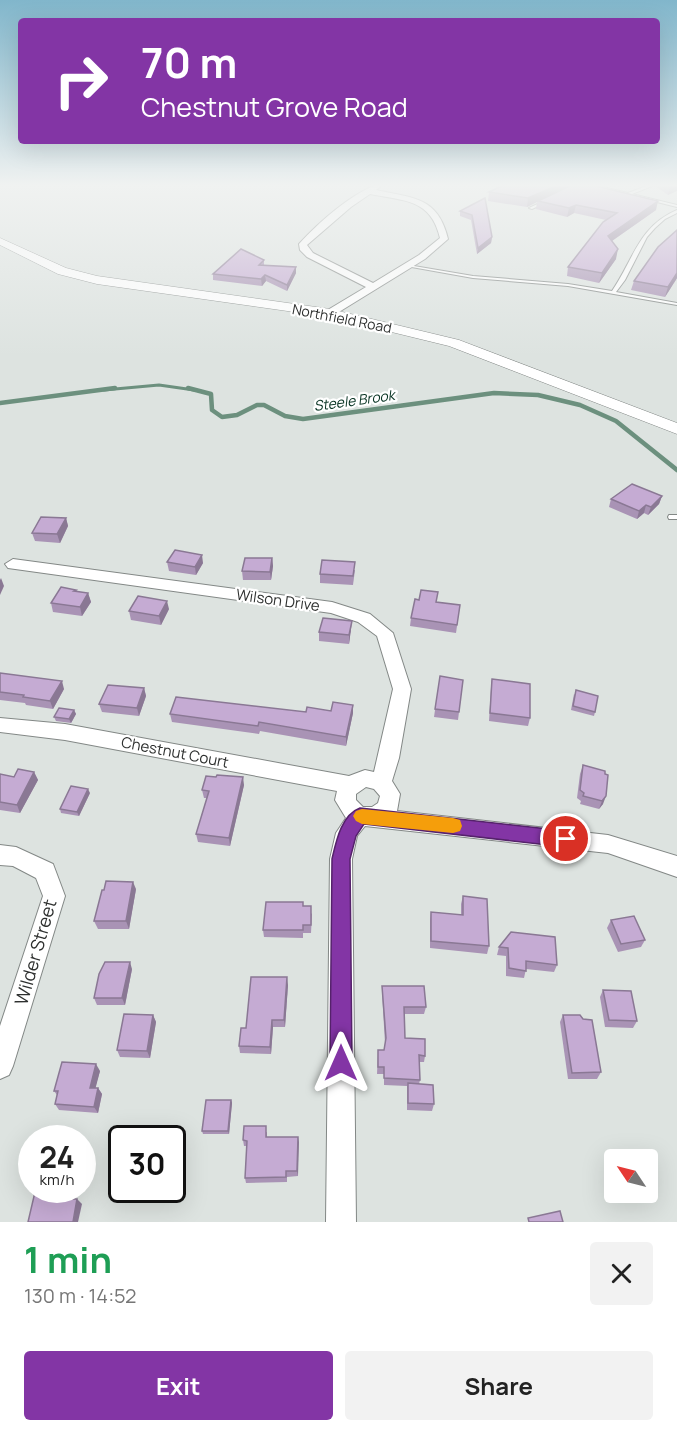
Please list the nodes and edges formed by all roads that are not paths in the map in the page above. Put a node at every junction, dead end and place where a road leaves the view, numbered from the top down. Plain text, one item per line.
1 (2, 242) edge
2 (305, 242) edge
3 (440, 242) edge
4 (639, 242) edge
5 (408, 266) junction
6 (372, 286) junction
7 (614, 292) junction
8 (677, 304) edge
9 (330, 313) junction
10 (677, 429) edge
11 (13, 564) dead end
12 (0, 725) edge
13 (381, 782) junction
14 (350, 785) junction
15 (367, 816) junction
16 (0, 855) edge
17 (677, 867) edge
18 (0, 1066) edge
19 (341, 1222) edge

1 - 9 street, Northfield Road
2 - 6 street
3 - 5 street
4 - 7 lane
5 - 6 street
5 - 7 lane
6 - 9 street
7 - 8 lane
9 - 10 street, Northfield Road
11 - 13 street, Wilson Drive
12 - 14 street, Chestnut Court
13 - 14 street
13 - 15 street
14 - 15 street
15 - 17 street
15 - 19 street
16 - 18 street, Wilder Street

